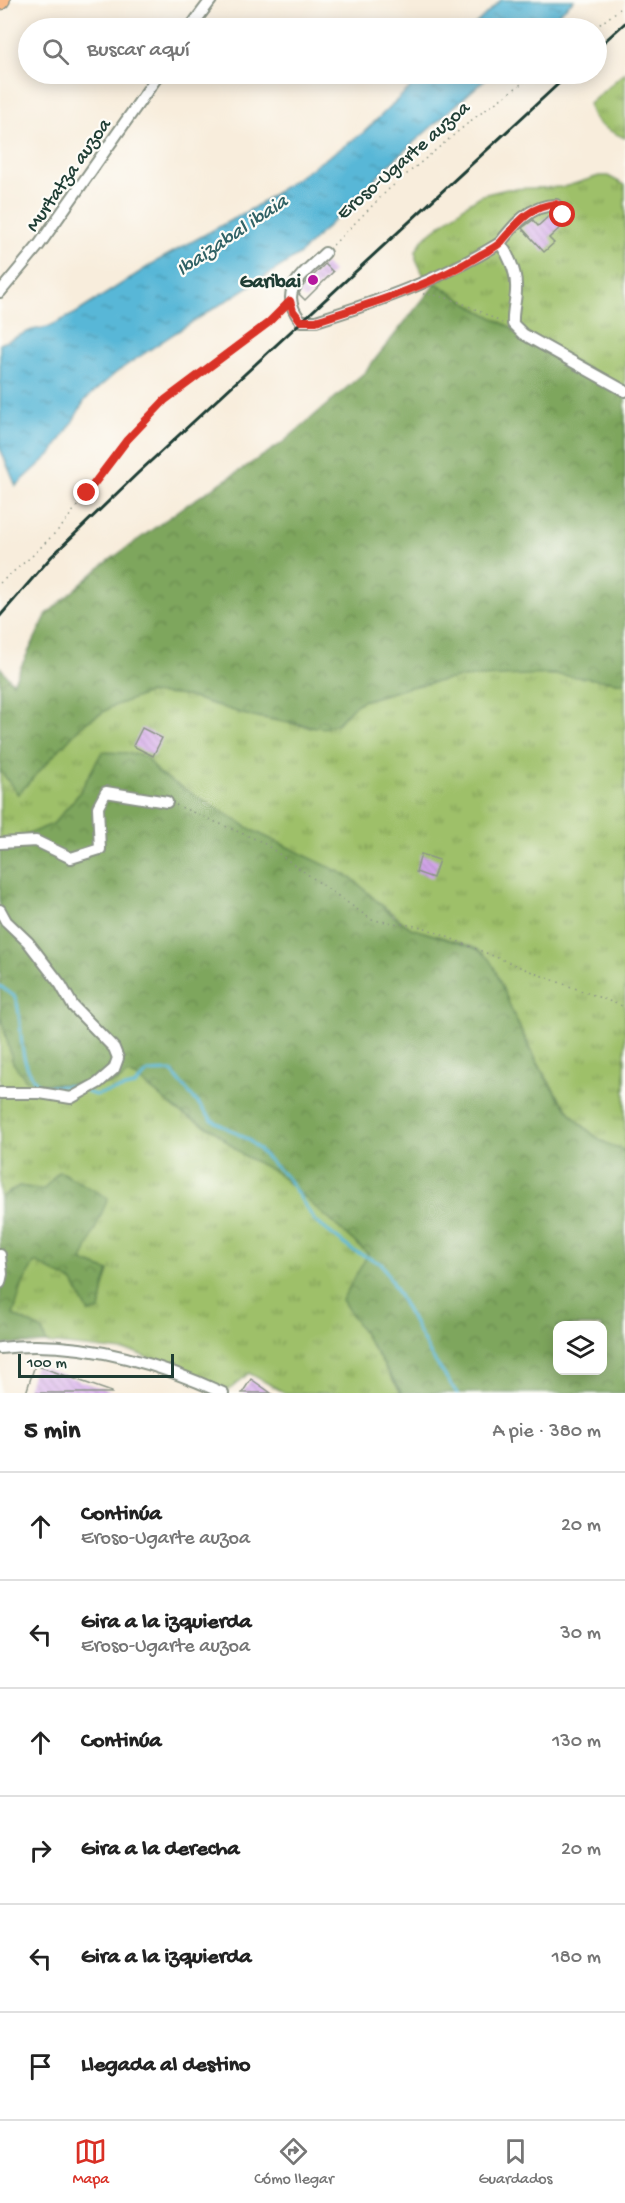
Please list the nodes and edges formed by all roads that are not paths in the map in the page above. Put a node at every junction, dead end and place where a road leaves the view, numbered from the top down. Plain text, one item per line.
1 (211, 0) edge
2 (198, 18) edge
3 (152, 84) edge
4 (563, 215) dead end
5 (500, 243) junction
6 (325, 253) road end
7 (0, 292) edge
8 (625, 391) edge
9 (167, 802) road end
10 (0, 843) edge
11 (0, 910) edge
12 (0, 1093) edge
13 (0, 1255) edge
14 (0, 1283) edge
15 (0, 1348) edge
16 (223, 1393) edge

1 - 2 street
3 - 7 street, Murtatza auzoa
4 - 5 street
5 - 6 street
5 - 8 street
9 - 10 street
11 - 12 street
13 - 14 street
15 - 16 street

